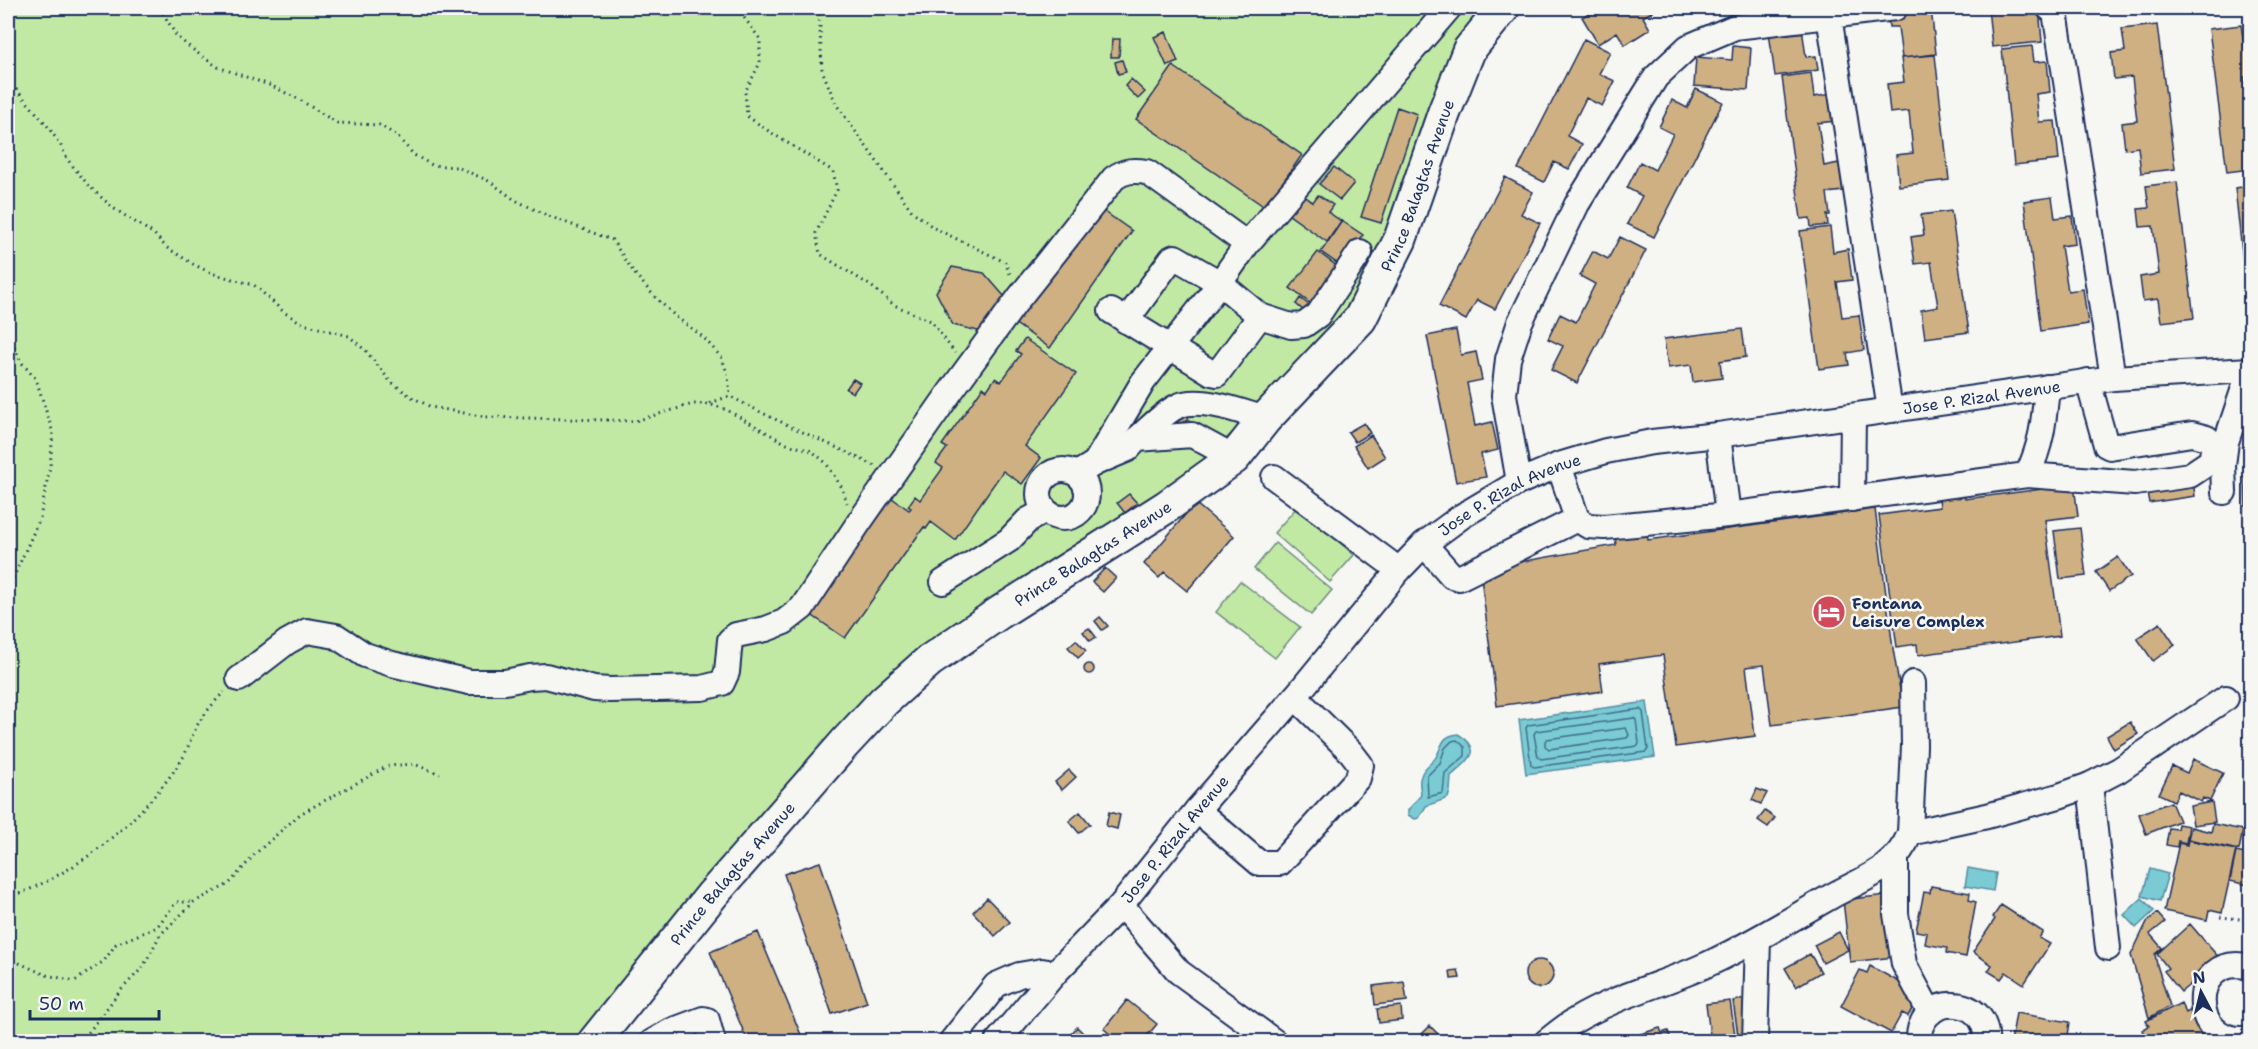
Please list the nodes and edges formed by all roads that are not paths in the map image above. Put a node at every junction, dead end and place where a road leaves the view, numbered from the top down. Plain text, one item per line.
1 (1449, 8) edge
2 (1503, 8) edge
3 (1895, 8) edge
4 (2049, 8) edge
5 (1829, 16) junction
6 (1734, 17) edge
7 (1247, 244) junction
8 (1360, 252) dead end
9 (1220, 283) junction
10 (1260, 316) junction
11 (1170, 349) junction
12 (2250, 370) edge
13 (2112, 378) junction
14 (2088, 381) junction
15 (2047, 387) junction
16 (1890, 410) junction
17 (1852, 416) junction
18 (1265, 419) junction
19 (1718, 435) junction
20 (1137, 439) junction
21 (2106, 445) junction
22 (1234, 458) junction
23 (1559, 465) junction
24 (1086, 469) junction
25 (2027, 476) junction
26 (1274, 477) dead end
27 (2088, 480) junction
28 (1519, 482) junction
29 (2224, 492) dead end
30 (1852, 499) junction
31 (1045, 511) junction
32 (1728, 515) junction
33 (1577, 519) junction
34 (1424, 544) junction
35 (1399, 570) junction
36 (943, 582) dead end
37 (239, 679) road end
38 (1913, 683) dead end
39 (1295, 697) junction
40 (2226, 698) dead end
41 (2090, 785) junction
42 (1197, 810) junction
43 (1910, 833) junction
44 (1896, 858) junction
45 (1121, 905) junction
46 (1758, 939) junction
47 (2108, 948) dead end
48 (2250, 967) edge
49 (1055, 973) junction
50 (1930, 1013) junction
51 (707, 1021) edge
52 (666, 1038) edge
53 (2239, 1039) edge
54 (594, 1041) edge
55 (951, 1041) edge
56 (997, 1041) edge
57 (1275, 1041) edge
58 (1546, 1041) edge
59 (1755, 1041) edge
60 (1919, 1041) edge
61 (1986, 1041) edge

1 - 7 street
2 - 18 main road, Prince Balagtas Avenue
3 - 5 street
4 - 13 street
5 - 6 street
5 - 16 street
6 - 28 street
7 - 9 street
7 - 37 street
8 - 10 street
9 - 10 street
9 - 11 street
9 - 11 street
10 - 11 street
11 - 24 street
12 - 13 street, Jose P. Rizal Avenue
12 - 29 street
13 - 14 street, Jose P. Rizal Avenue
14 - 15 street, Jose P. Rizal Avenue
14 - 21 street
15 - 16 street, Jose P. Rizal Avenue
15 - 25 street
16 - 17 street, Jose P. Rizal Avenue
17 - 19 street, Jose P. Rizal Avenue
17 - 30 street
18 - 20 street
18 - 22 main road, Prince Balagtas Avenue
19 - 23 street, Jose P. Rizal Avenue
19 - 32 street
20 - 22 street
20 - 24 street
21 - 27 street
21 - 27 street
22 - 54 main road, Prince Balagtas Avenue
23 - 28 street, Jose P. Rizal Avenue
23 - 33 street
24 - 31 street
24 - 31 street
25 - 27 street
25 - 30 street
26 - 35 street
28 - 34 street, Jose P. Rizal Avenue
30 - 32 street
31 - 36 street
32 - 33 street
33 - 34 street
34 - 35 street, Jose P. Rizal Avenue
35 - 39 street, Jose P. Rizal Avenue
38 - 43 street
39 - 42 street, Jose P. Rizal Avenue
39 - 42 street
40 - 41 street
41 - 43 street
41 - 47 street
42 - 45 street, Jose P. Rizal Avenue
43 - 44 street
44 - 46 street
44 - 50 street
45 - 49 street, Jose P. Rizal Avenue
45 - 57 street
46 - 58 street
46 - 59 street
48 - 53 street
49 - 55 street
49 - 56 street, Jose P. Rizal Avenue
50 - 60 street
50 - 61 street
51 - 52 street

